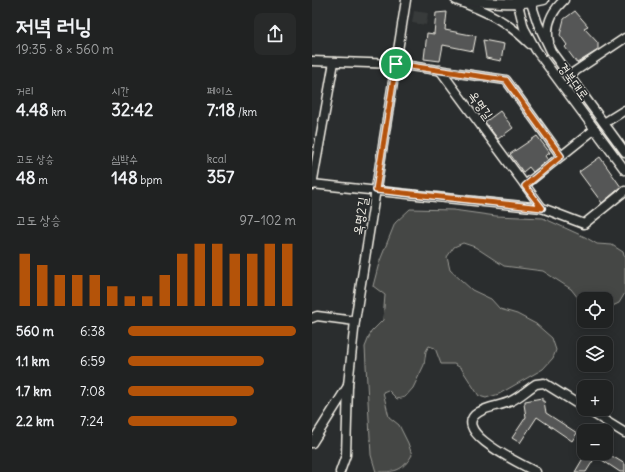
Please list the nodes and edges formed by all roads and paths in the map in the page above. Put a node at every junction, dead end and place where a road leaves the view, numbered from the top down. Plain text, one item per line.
1 (406, 0) edge
2 (451, 0) edge
3 (456, 0) edge
4 (544, 0) edge
5 (564, 0) edge
6 (517, 2) edge
7 (530, 2) edge
8 (625, 38) edge
9 (536, 50) junction
10 (551, 51) junction
11 (312, 61) edge
12 (334, 62) junction
13 (396, 64) junction
14 (440, 70) junction
15 (568, 76) junction
16 (625, 110) edge
17 (604, 123) junction
18 (595, 129) junction
19 (625, 152) edge
20 (561, 156) junction
21 (625, 170) edge
22 (312, 184) edge
23 (525, 186) junction
24 (376, 190) junction
25 (625, 191) edge
26 (542, 208) junction
27 (312, 318) edge
28 (355, 321) junction
29 (348, 385) junction
30 (577, 403) edge
31 (598, 416) edge
32 (625, 433) edge
33 (312, 443) edge
34 (340, 472) edge
35 (536, 472) edge

1 - 13 street, 옥명2길
2 - 3 street
3 - 6 street
3 - 9 street
4 - 7 street
5 - 10 street
6 - 7 street
6 - 9 street, 경북대로
7 - 10 street, 경북대로
8 - 15 street
9 - 18 street, 경북대로
10 - 15 street, 경북대로
11 - 12 street
12 - 13 street
12 - 22 street
13 - 14 street
13 - 24 street, 옥명2길
14 - 20 street
14 - 23 street, 옥명길
15 - 17 street, 경북대로
16 - 17 street
17 - 19 street, 경북대로
18 - 20 street
18 - 21 street, 경북대로
20 - 23 street
22 - 24 street
23 - 26 street, 옥명길
24 - 26 street
24 - 28 street, 옥명2길
25 - 26 street
27 - 28 street
28 - 29 street, 옥명2길
29 - 33 street
29 - 34 street, 옥명2길
30 - 35 street
31 - 32 street

